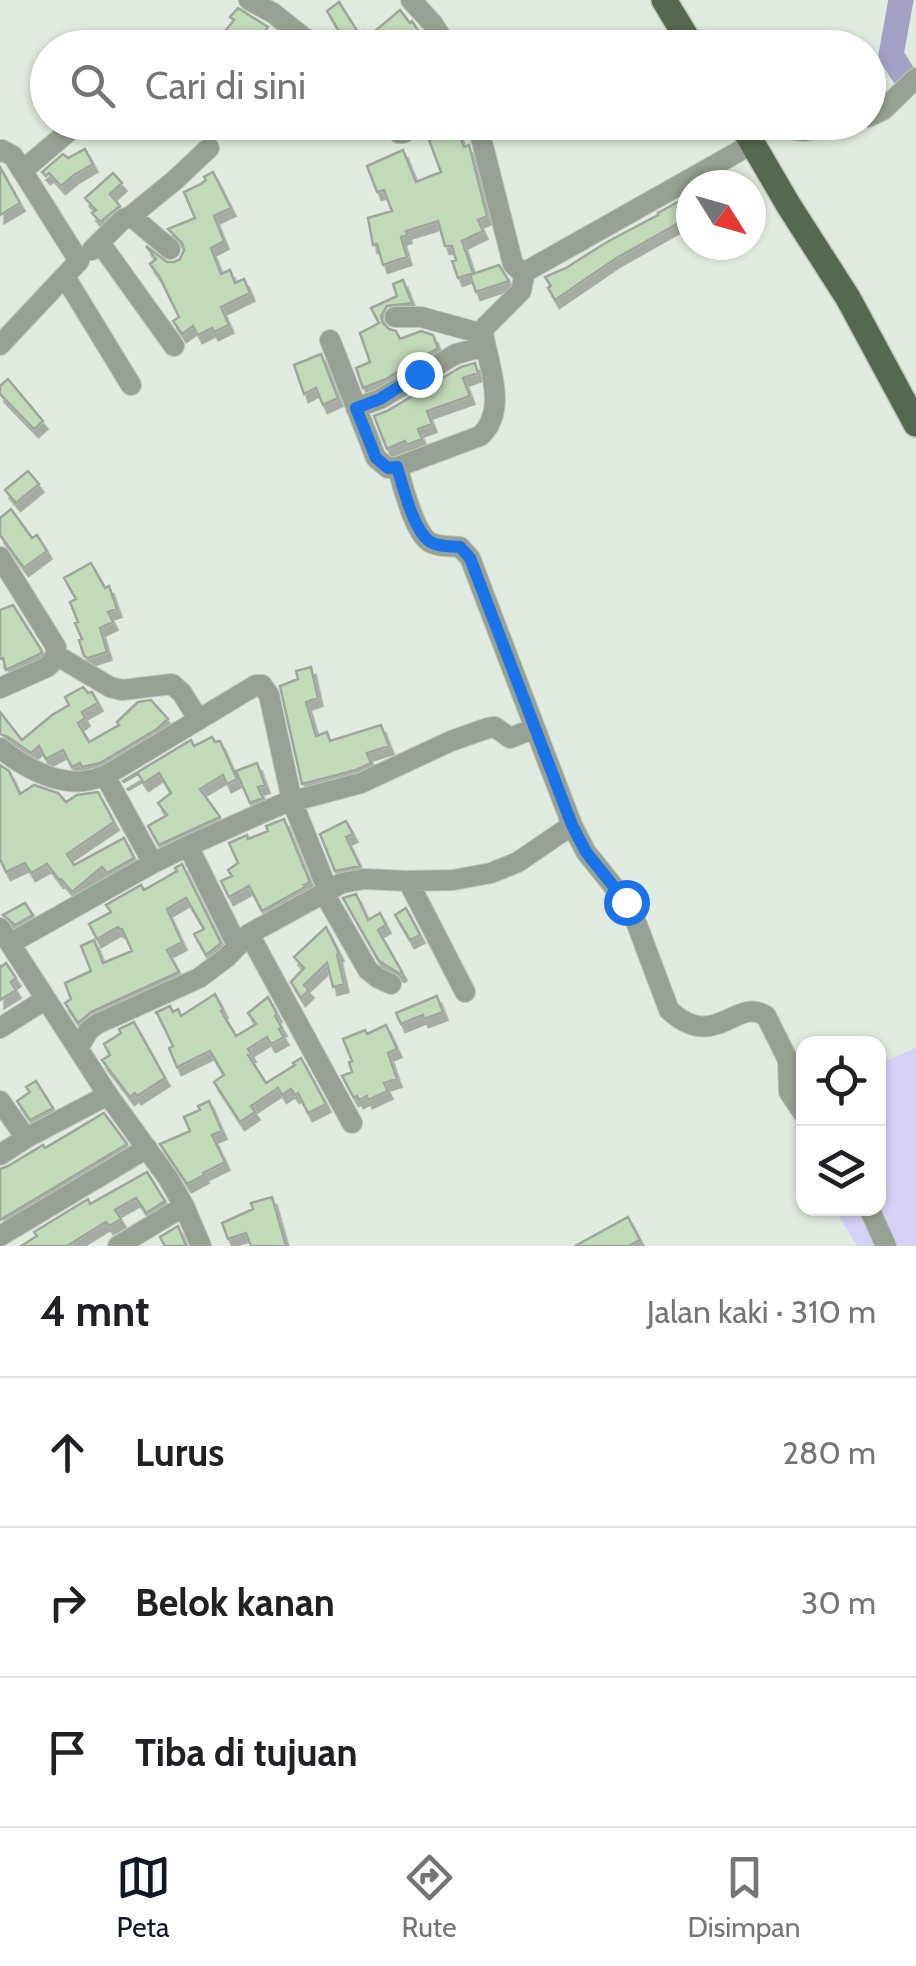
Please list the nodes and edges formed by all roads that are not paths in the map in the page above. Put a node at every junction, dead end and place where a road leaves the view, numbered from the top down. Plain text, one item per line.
1 (249, 0) edge
2 (412, 0) edge
3 (664, 0) edge
4 (278, 6) edge
5 (300, 30) edge
6 (437, 30) edge
7 (682, 30) edge
8 (916, 78) edge
9 (886, 107) edge
10 (59, 140) edge
11 (480, 140) edge
12 (729, 140) edge
13 (750, 140) edge
14 (209, 148) dead end
15 (0, 152) edge
16 (22, 171) junction
17 (199, 172) dead end
18 (134, 218) junction
19 (100, 243) junction
20 (170, 249) dead end
21 (72, 269) junction
22 (526, 272) junction
23 (395, 317) dead end
24 (330, 340) dead end
25 (484, 340) junction
26 (0, 345) edge
27 (174, 346) dead end
28 (131, 384) dead end
29 (356, 408) junction
30 (916, 424) edge
31 (397, 467) junction
32 (0, 557) edge
33 (56, 655) junction
34 (0, 688) edge
35 (198, 720) junction
36 (535, 728) junction
37 (0, 748) edge
38 (105, 776) junction
39 (292, 801) junction
40 (572, 825) junction
41 (188, 846) junction
42 (153, 863) junction
43 (408, 881) junction
44 (326, 892) junction
45 (6, 935) edge
46 (243, 940) junction
47 (391, 984) dead end
48 (466, 992) dead end
49 (46, 999) junction
50 (0, 1028) edge
51 (78, 1048) junction
52 (108, 1094) junction
53 (0, 1101) edge
54 (796, 1105) edge
55 (352, 1122) dead end
56 (26, 1138) junction
57 (147, 1148) junction
58 (0, 1155) edge
59 (184, 1206) junction
60 (873, 1216) edge
61 (0, 1236) edge
62 (118, 1246) edge
63 (202, 1246) edge
64 (886, 1246) edge

1 - 4 street
2 - 6 street
3 - 7 main road
4 - 5 street
8 - 9 street
10 - 16 street
11 - 22 street
12 - 22 street
13 - 30 main road
14 - 18 street
15 - 16 street
16 - 21 street
17 - 18 street
18 - 19 street
18 - 20 street
19 - 21 street
19 - 27 street
21 - 26 street
21 - 28 street
22 - 25 street
23 - 25 street
24 - 29 street
25 - 29 street
25 - 31 street
29 - 31 street
31 - 36 street
32 - 33 street
33 - 34 street
33 - 35 street
35 - 38 street
35 - 39 street
36 - 39 street
36 - 40 street
37 - 38 street
38 - 42 street
39 - 41 street
39 - 44 street
40 - 43 street
40 - 54 street
41 - 42 street
41 - 46 street
42 - 45 street
43 - 44 street
43 - 48 street
44 - 46 street
44 - 47 street
45 - 49 street
46 - 51 street
46 - 55 street
49 - 50 street
49 - 51 street
51 - 52 street
52 - 56 street
52 - 57 street
53 - 56 street
56 - 58 street
57 - 59 street
57 - 61 street
59 - 62 street
59 - 63 street
60 - 64 street

